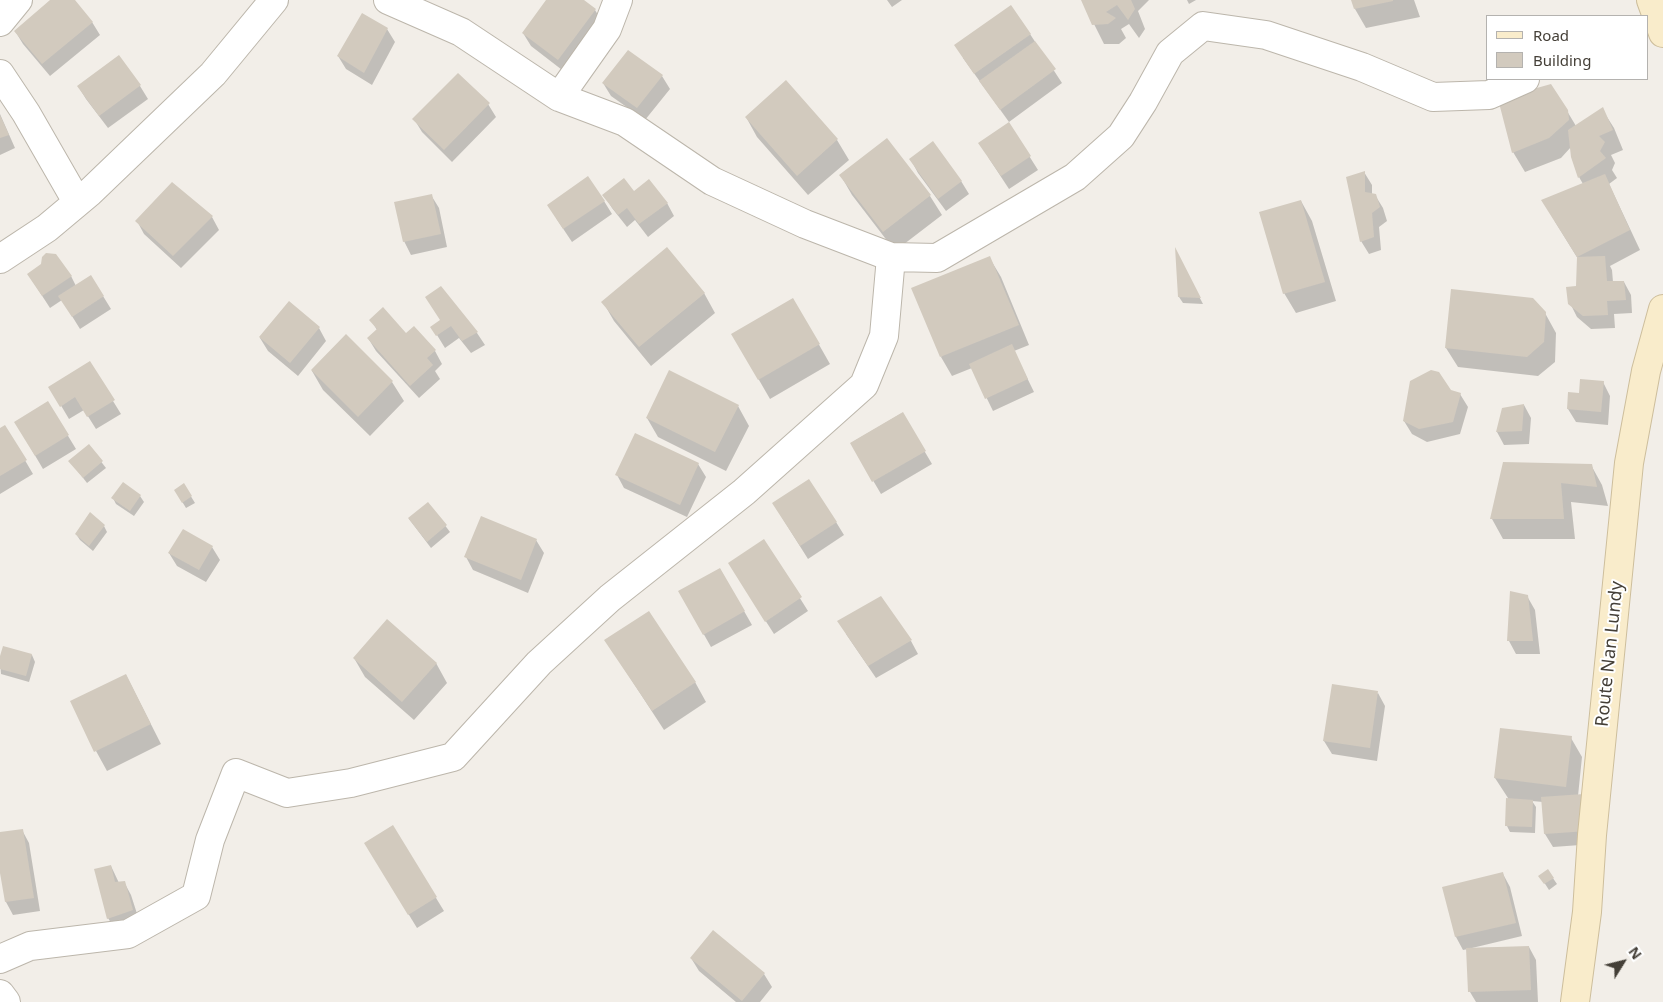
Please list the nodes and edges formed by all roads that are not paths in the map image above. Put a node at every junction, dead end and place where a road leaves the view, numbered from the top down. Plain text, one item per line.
1 (18, 0) edge
2 (274, 0) edge
3 (388, 0) edge
4 (618, 0) edge
5 (1651, 0) edge
6 (0, 22) edge
7 (1657, 32) edge
8 (0, 74) edge
9 (1523, 80) edge
10 (559, 97) junction
11 (72, 193) dead end
12 (891, 257) junction
13 (0, 259) edge
14 (1663, 309) edge
15 (0, 959) edge
16 (0, 994) edge
17 (6, 1002) edge
18 (1575, 1002) edge

1 - 6 street
2 - 13 street
3 - 10 street
4 - 10 street
5 - 7 main road
8 - 11 street
9 - 12 street
10 - 12 street
12 - 15 street
14 - 18 main road, Route Nan Lundy
16 - 17 street

